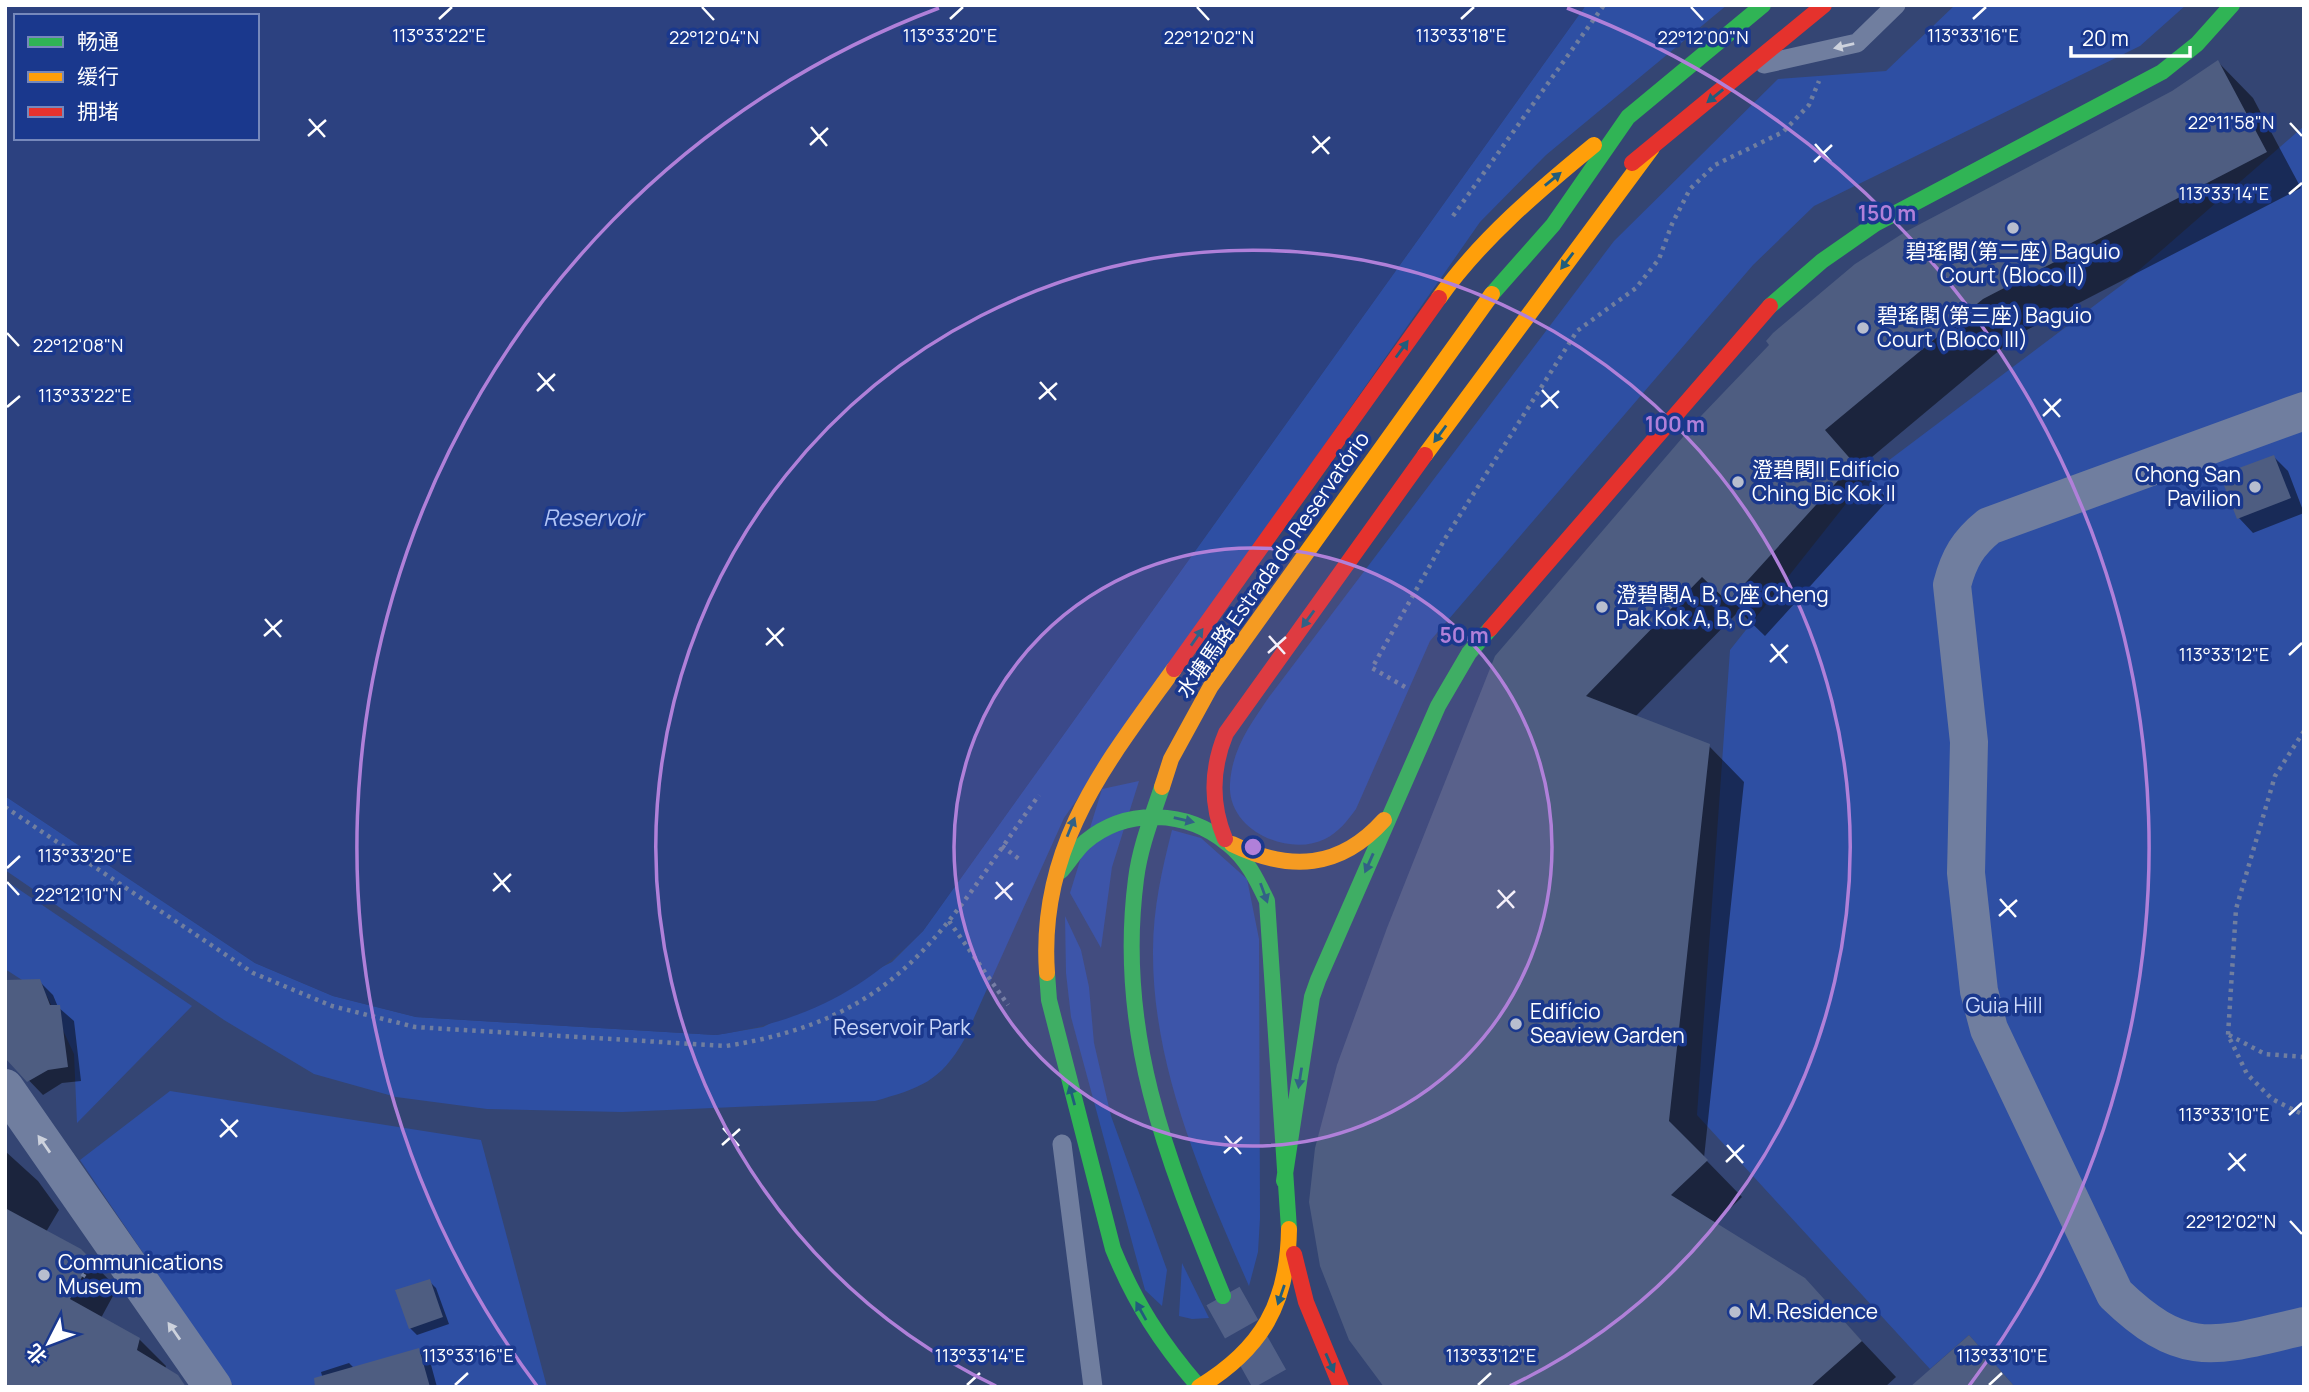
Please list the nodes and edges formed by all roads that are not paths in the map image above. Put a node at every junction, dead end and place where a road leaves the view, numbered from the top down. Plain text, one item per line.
1 (1763, 5) edge
2 (1824, 5) edge
3 (1896, 5) edge
4 (2232, 5) edge
5 (1750, 67) junction
6 (1628, 117) junction
7 (1652, 148) junction
8 (1553, 225) junction
9 (2304, 411) edge
10 (1396, 800) junction
11 (1229, 841) junction
12 (1051, 892) junction
13 (5, 1088) edge
14 (1062, 1144) dead end
15 (1284, 1181) junction
16 (1289, 1228) junction
17 (1223, 1296) tunnel mouth
18 (2304, 1326) edge
19 (214, 1387) edge
20 (1093, 1387) edge
21 (1199, 1387) edge
22 (1341, 1387) edge

1 - 6 main road, 水塘馬路 Estrada do Reservatório
2 - 5 main road, 水塘馬路 Estrada do Reservatório
3 -> 5 lane
4 - 10 main road
5 -> 7 main road, 水塘馬路 Estrada do Reservatório
6 - 8 main road, 水塘馬路 Estrada do Reservatório
12 -> 6 main road
7 - 8 main road, 水塘馬路 Estrada do Reservatório
7 -> 11 main road
8 - 17 main road, 水塘馬路 Estrada do Reservatório
9 - 18 street
10 - 11 main road
10 -> 15 main road
12 -> 11 main road
11 -> 15 main road
21 -> 12 main road
19 -> 13 street
14 - 20 lane
15 - 16 main road
16 -> 21 main road
16 -> 22 main road

